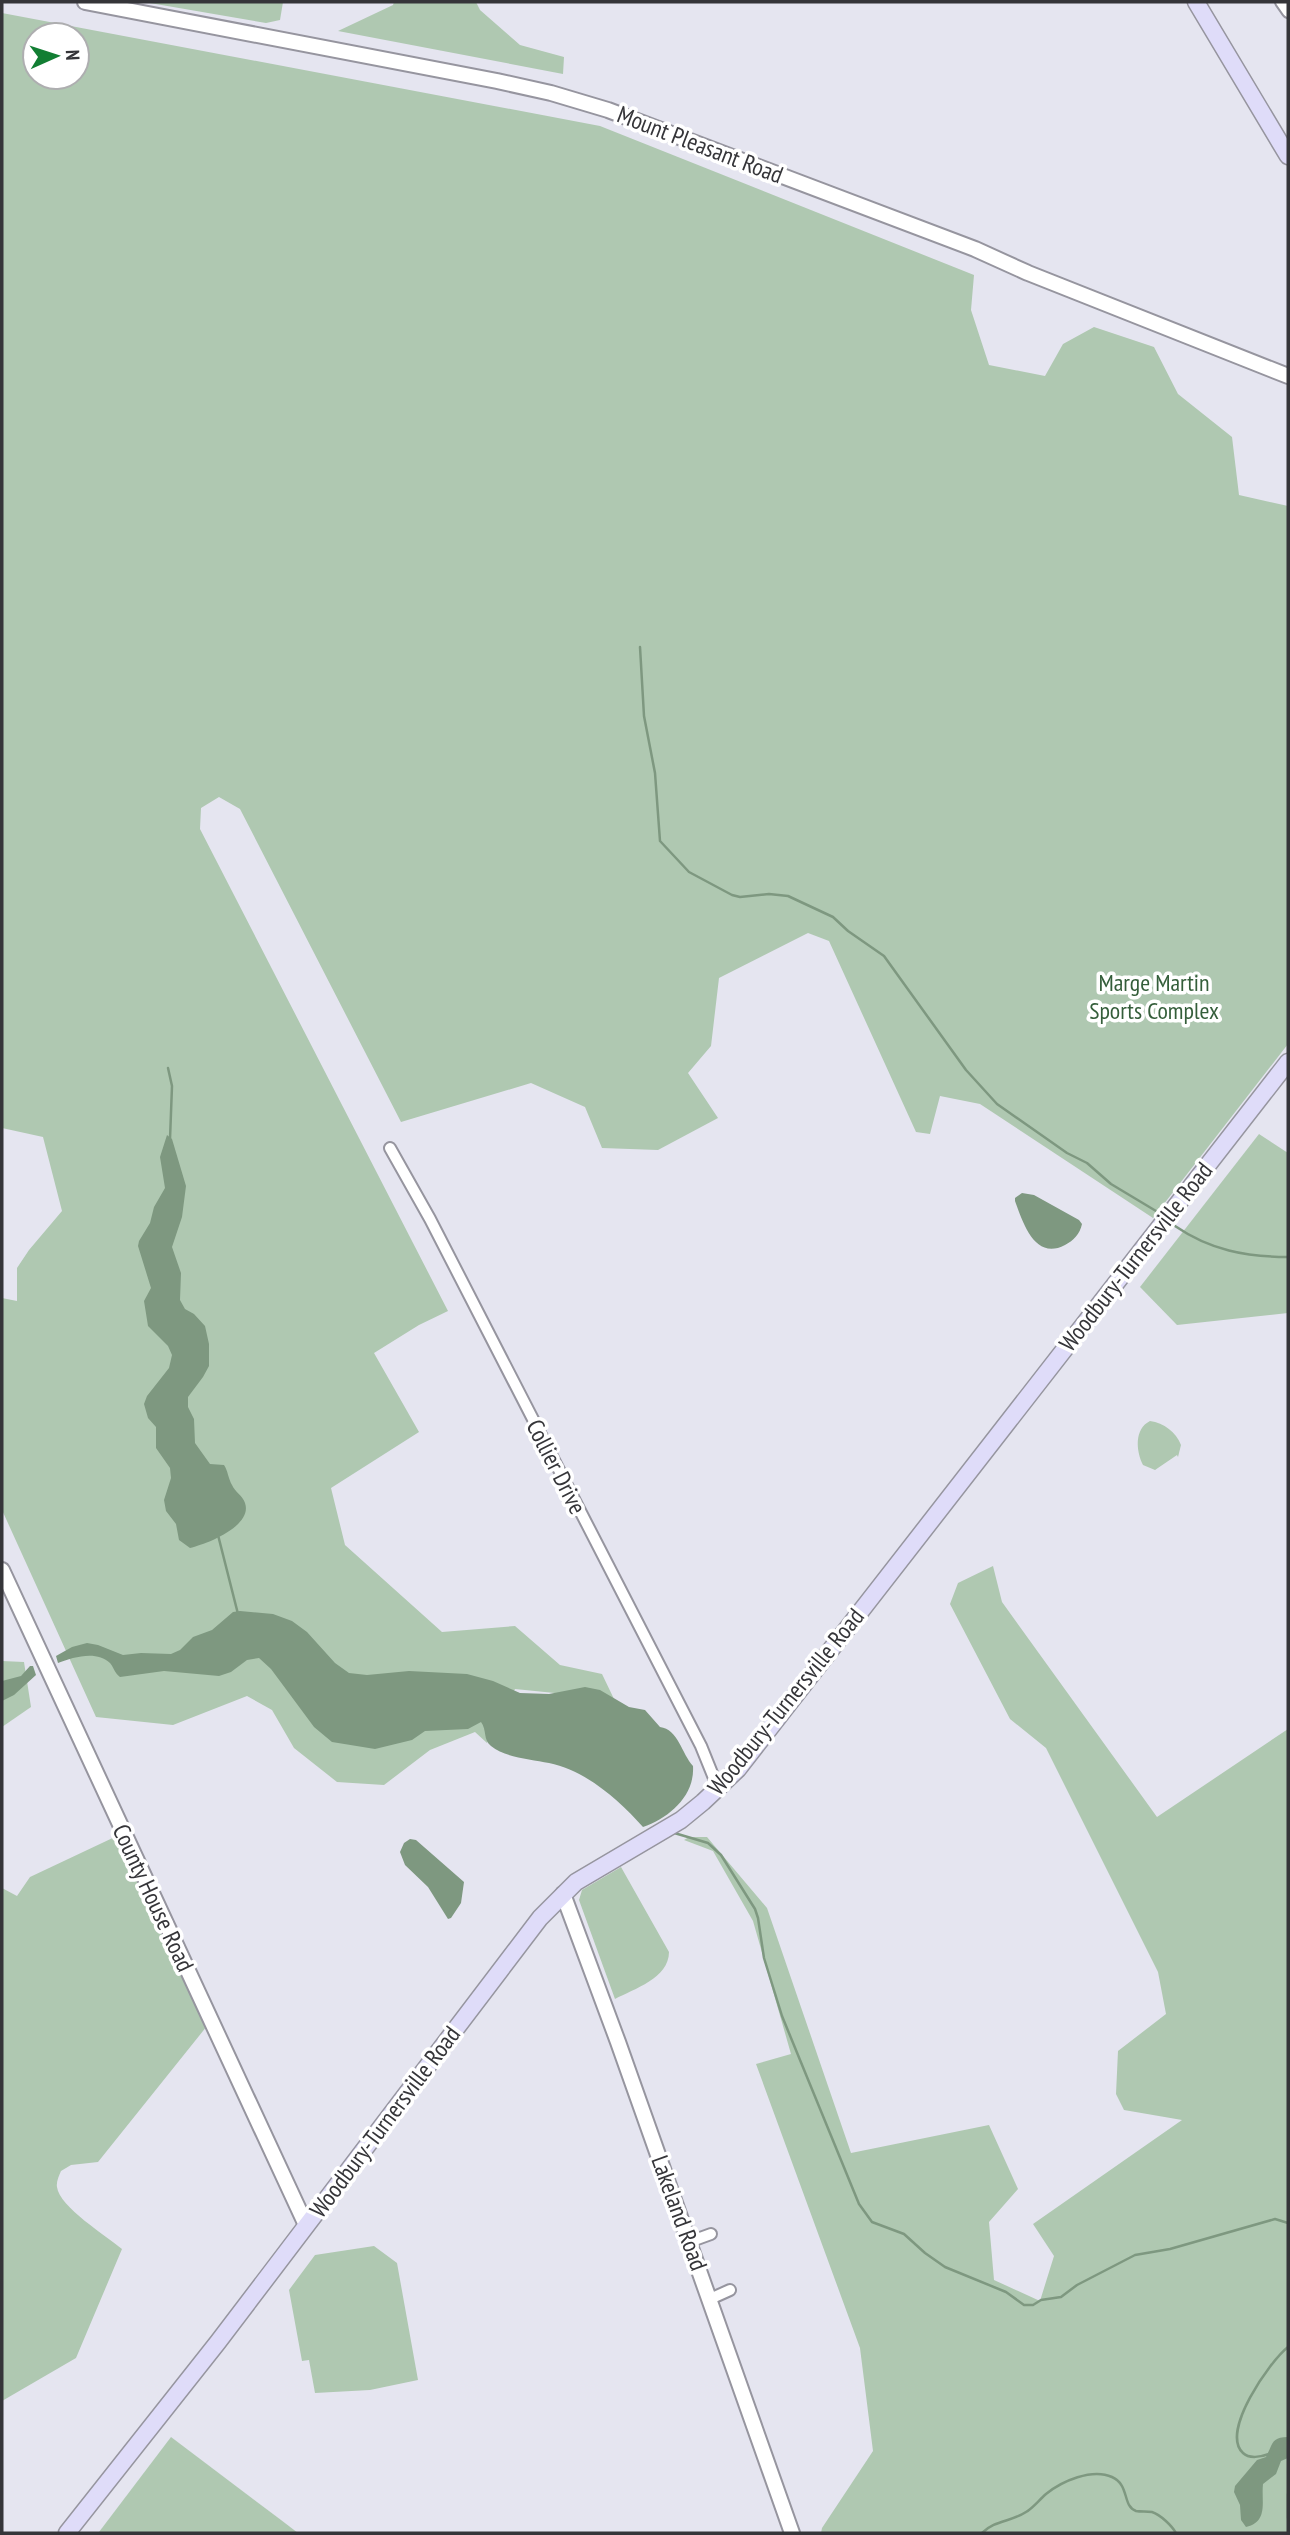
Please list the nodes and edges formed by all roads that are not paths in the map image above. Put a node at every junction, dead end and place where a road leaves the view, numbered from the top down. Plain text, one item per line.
1 (85, 2) edge
2 (1196, 2) edge
3 (1281, 2) edge
4 (1288, 12) edge
5 (1288, 156) edge
6 (1288, 376) edge
7 (1288, 1062) edge
8 (390, 1148) dead end
9 (2, 1570) edge
10 (718, 1788) junction
11 (563, 1894) junction
12 (306, 2225) junction
13 (711, 2234) dead end
14 (689, 2242) junction
15 (730, 2290) dead end
16 (710, 2299) junction
17 (67, 2533) edge
18 (792, 2533) edge

1 - 6 street, Mount Pleasant Road
2 - 5 main road
3 - 4 street
7 - 10 main road, Woodbury-Turnersville Road
8 - 10 street, Collier Drive
9 - 12 street, County House Road
10 - 11 main road, Woodbury-Turnersville Road
11 - 12 main road, Woodbury-Turnersville Road
11 - 14 street, Lakeland Road
12 - 17 main road, Woodbury-Turnersville Road
13 - 14 street
14 - 16 street, Lakeland Road
15 - 16 street
16 - 18 street, Lakeland Road

